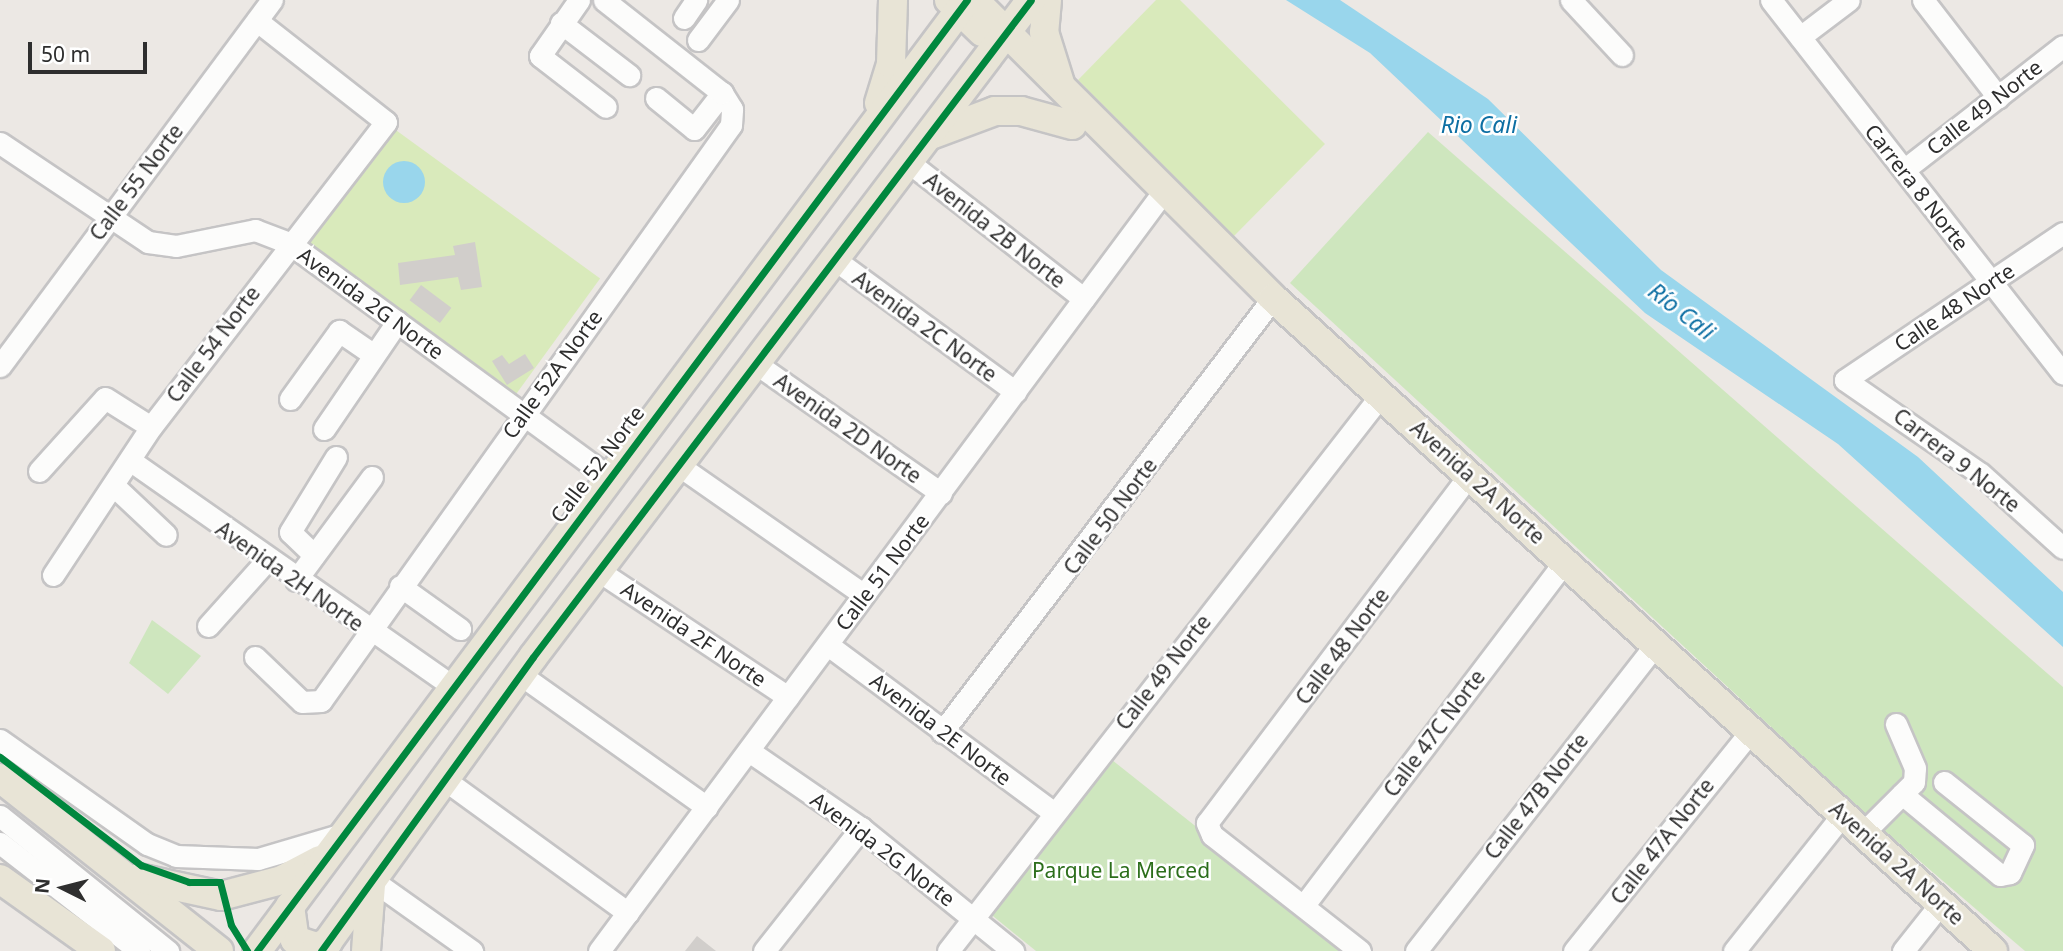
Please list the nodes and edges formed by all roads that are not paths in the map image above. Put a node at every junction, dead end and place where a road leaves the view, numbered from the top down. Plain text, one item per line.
1 (272, 0) edge
2 (579, 0) edge
3 (604, 0) edge
4 (696, 0) edge
5 (728, 0) edge
6 (893, 0) edge
7 (1031, 0) edge
8 (1047, 0) edge
9 (1572, 0) edge
10 (1771, 0) edge
11 (1849, 0) edge
12 (1923, 0) edge
13 (968, 2) edge
14 (684, 18) dead end
15 (257, 21) junction
16 (561, 23) junction
17 (940, 35) junction
18 (1800, 37) junction
19 (1000, 39) junction
20 (698, 40) dead end
21 (2063, 46) edge
22 (1622, 55) dead end
23 (977, 68) junction
24 (629, 75) dead end
25 (722, 93) junction
26 (1998, 97) junction
27 (656, 98) dead end
28 (606, 107) dead end
29 (1075, 116) junction
30 (0, 143) edge
31 (854, 148) junction
32 (915, 151) junction
33 (1905, 169) junction
34 (1158, 198) junction
35 (107, 220) junction
36 (2063, 233) edge
37 (289, 243) junction
38 (834, 259) junction
39 (1991, 283) junction
40 (1084, 299) junction
41 (1269, 304) junction
42 (397, 322) junction
43 (374, 355) junction
44 (755, 363) junction
45 (0, 366) edge
46 (2063, 374) edge
47 (1845, 380) joint
48 (1016, 392) junction
49 (290, 399) dead end
50 (1375, 402) junction
51 (523, 415) junction
52 (151, 427) junction
53 (324, 429) dead end
54 (336, 457) dead end
55 (131, 461) junction
56 (678, 465) junction
57 (38, 471) dead end
58 (372, 477) dead end
59 (609, 477) junction
60 (1466, 480) junction
61 (114, 486) junction
62 (941, 493) junction
63 (166, 534) dead end
64 (2063, 548) edge
65 (314, 555) junction
66 (267, 560) junction
67 (1560, 567) junction
68 (599, 571) junction
69 (54, 575) dead end
70 (296, 580) junction
71 (400, 586) junction
72 (863, 594) junction
73 (208, 625) dead end
74 (460, 629) dead end
75 (368, 631) junction
76 (828, 645) junction
77 (1651, 649) junction
78 (255, 657) dead end
79 (521, 675) junction
80 (452, 686) junction
81 (788, 697) junction
82 (1896, 724) dead end
83 (942, 732) junction
84 (1744, 738) junction
85 (0, 740) edge
86 (749, 751) junction
87 (0, 778) edge
88 (444, 779) junction
89 (1944, 782) dead end
90 (1902, 794) junction
91 (707, 807) junction
92 (1054, 813) junction
93 (0, 816) edge
94 (1845, 825) junction
95 (861, 828) junction
96 (0, 843) edge
97 (335, 845) junction
98 (120, 870) junction
99 (0, 879) edge
100 (372, 880) junction
101 (1304, 905) junction
102 (290, 906) junction
103 (1935, 910) junction
104 (628, 913) junction
105 (973, 919) junction
106 (94, 947) edge
107 (324, 947) edge
108 (139, 951) edge
109 (169, 951) edge
110 (219, 951) edge
111 (257, 951) edge
112 (366, 951) edge
113 (472, 951) edge
114 (599, 951) edge
115 (764, 951) edge
116 (948, 951) edge
117 (1013, 951) edge
118 (1360, 951) edge
119 (1418, 951) edge
120 (1574, 951) edge
121 (1734, 951) edge
122 (1903, 951) edge
123 (1965, 951) edge
124 (1993, 951) edge

1 - 15 street, Calle 55 Norte
2 - 16 street
3 - 25 street
4 - 14 street
5 - 20 street
6 - 31 main road
7 - 19 main road
8 - 29 main road
9 - 22 street
10 - 18 street, Carrera 8 Norte
11 - 18 street
12 - 26 street
13 - 17 main road, Calle 52 Norte
13 - 19 main road, Avenida 2A Norte
15 - 35 street, Calle 55 Norte
15 - 37 street, Calle 54 Norte
16 - 24 street
16 - 28 street
17 - 23 main road
17 - 31 main road, Calle 52 Norte
18 - 33 street, Carrera 8 Norte
19 - 23 main road
19 - 29 main road, Avenida 2A Norte
21 - 26 street, Calle 49 Norte
23 - 32 main road
25 - 27 street
25 - 51 street, Calle 52A Norte
26 - 33 street, Calle 49 Norte
29 - 32 main road
29 - 34 main road, Avenida 2A Norte
30 - 35 street
31 - 59 main road, Calle 52 Norte
32 - 38 main road
32 - 40 street, Avenida 2B Norte
33 - 39 street, Carrera 8 Norte
34 - 40 street, Calle 51 Norte
34 - 41 main road, Avenida 2A Norte
35 - 37 street, Avenida 2G Norte
35 - 45 street, Calle 55 Norte
36 - 39 street, Calle 48 Norte
37 - 42 street, Avenida 2G Norte
37 - 52 street, Calle 54 Norte
38 - 44 main road
38 - 48 street, Avenida 2C Norte
39 - 46 street, Carrera 8 Norte
39 - 47 street, Calle 48 Norte
40 - 48 street, Calle 51 Norte
41 - 50 main road, Avenida 2A Norte
41 - 83 street, Calle 50 Norte
42 - 43 street
42 - 51 street, Avenida 2G Norte
43 - 49 street
43 - 53 street
44 - 56 main road
44 - 62 street, Avenida 2D Norte
47 - 64 street, Carrera 9 Norte
48 - 62 street, Calle 51 Norte
50 - 60 main road, Avenida 2A Norte
50 - 92 street, Calle 49 Norte
51 - 59 street, Avenida 2G Norte
51 - 71 street, Calle 52A Norte
52 - 55 street, Calle 54 Norte
52 - 57 street
54 - 65 street
55 - 61 street, Calle 54 Norte
55 - 66 street, Avenida 2H Norte
56 - 68 main road
56 - 72 street
58 - 65 street
59 - 80 main road, Calle 52 Norte
60 - 67 main road, Avenida 2A Norte
60 - 101 street, Calle 48 Norte
61 - 63 street
61 - 69 street, Calle 54 Norte
62 - 72 street, Calle 51 Norte
65 - 70 street
66 - 70 street, Avenida 2H Norte
66 - 73 street
67 - 77 main road, Avenida 2A Norte
67 - 101 street, Calle 47C Norte
68 - 79 main road
68 - 81 street, Avenida 2F Norte
70 - 75 street, Avenida 2H Norte
71 - 74 street
71 - 75 street, Calle 52A Norte
72 - 76 street, Calle 51 Norte
75 - 78 street, Calle 52A Norte
75 - 80 street, Avenida 2H Norte
76 - 81 street, Calle 51 Norte
76 - 83 street, Avenida 2E Norte
77 - 84 main road, Avenida 2A Norte
77 - 119 street, Calle 47B Norte
79 - 88 main road
79 - 91 street
80 - 97 main road, Calle 52 Norte
81 - 86 street, Calle 51 Norte
82 - 90 street
83 - 92 street, Avenida 2E Norte
84 - 94 main road, Avenida 2A Norte
84 - 120 street, Calle 47A Norte
85 - 97 street
86 - 91 street, Calle 51 Norte
86 - 95 street, Avenida 2G Norte
87 - 98 main road
88 - 100 main road
88 - 104 street
89 - 90 street
90 - 94 street
91 - 104 street, Calle 51 Norte
92 - 105 street, Calle 49 Norte
93 - 109 street
94 - 103 main road, Avenida 2A Norte
94 - 121 street
95 - 105 street, Avenida 2G Norte
95 - 115 street
96 - 108 street
97 - 98 main road
97 - 102 main road, Calle 52 Norte
98 - 110 main road
99 - 106 main road
100 - 107 main road
100 - 112 main road
100 - 113 street
101 - 118 street
102 - 107 main road
102 - 111 main road, Calle 52 Norte
103 - 122 street
103 - 123 main road, Avenida 2A Norte
103 - 124 main road, Avenida 2A Norte
104 - 114 street, Calle 51 Norte
105 - 116 street, Calle 49 Norte
105 - 117 street, Avenida 2G Norte

